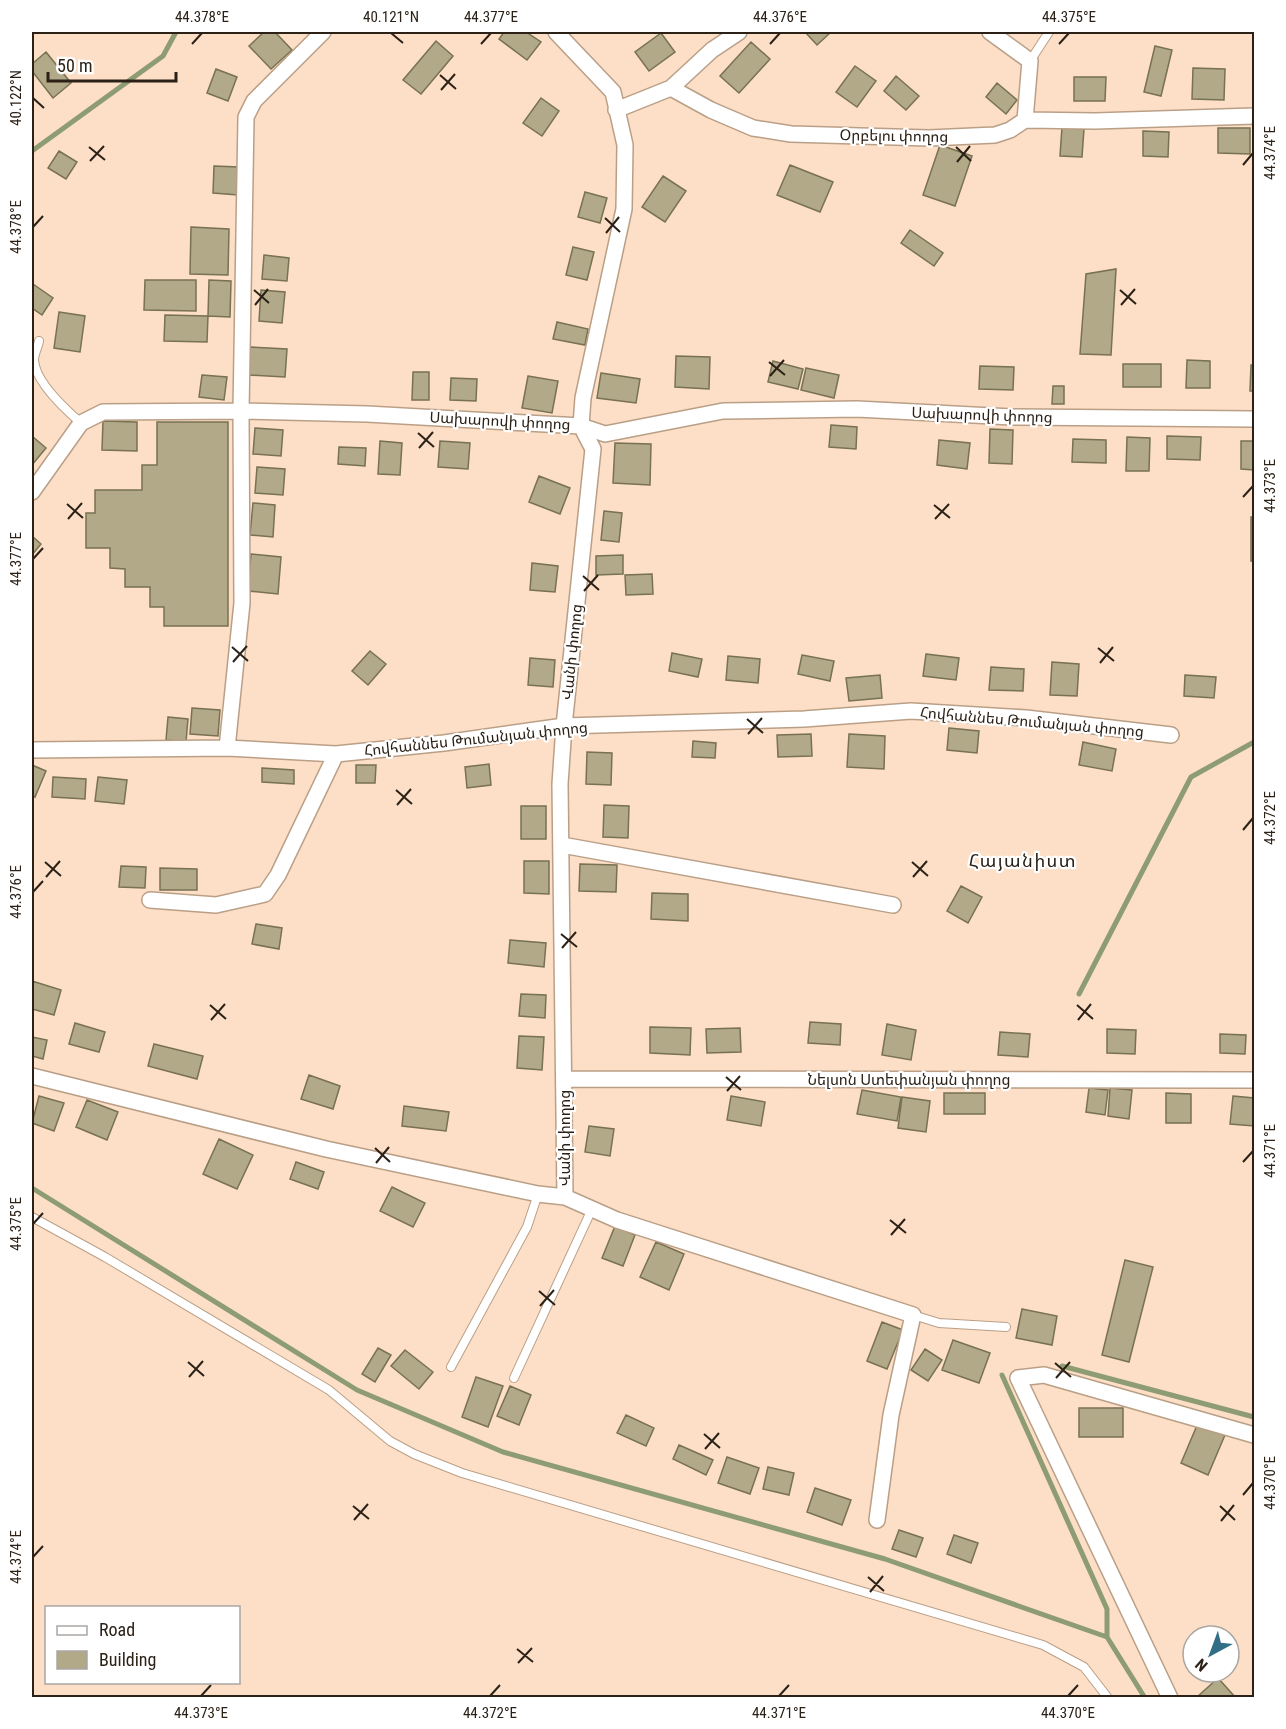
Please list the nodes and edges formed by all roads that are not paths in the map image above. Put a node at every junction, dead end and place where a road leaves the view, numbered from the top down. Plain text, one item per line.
1 (323, 32) edge
2 (556, 32) edge
3 (739, 32) edge
4 (990, 32) edge
5 (1049, 32) edge
6 (1030, 61) junction
7 (671, 88) junction
8 (616, 110) junction
9 (1254, 116) edge
10 (1025, 120) junction
11 (39, 341) dead end
12 (241, 411) junction
13 (1254, 419) edge
14 (81, 423) junction
15 (581, 426) junction
16 (32, 492) edge
17 (564, 726) junction
18 (1171, 735) dead end
19 (227, 748) junction
20 (32, 750) edge
21 (336, 754) junction
22 (562, 845) junction
23 (150, 900) dead end
24 (893, 905) dead end
25 (32, 1076) edge
26 (564, 1079) junction
27 (1254, 1080) edge
28 (538, 1194) junction
29 (565, 1197) junction
30 (592, 1209) junction
31 (32, 1217) edge
32 (913, 1315) junction
33 (1006, 1328) dead end
34 (451, 1366) dead end
35 (514, 1378) dead end
36 (1254, 1436) edge
37 (877, 1520) dead end
38 (1108, 1698) edge
39 (1170, 1698) edge

1 - 12 street
2 - 8 street, Վանի փողոց
3 - 7 street
4 - 6 street
5 - 6 lane
6 - 10 street
7 - 8 street
7 - 10 street, Օրբելու փողոց
8 - 15 street, Վանի փողոց
9 - 10 street, Օրբելու փողոց
11 - 14 lane
12 - 14 street, Սախարովի փողոց
12 - 15 street, Սախարովի փողոց
12 - 19 street
13 - 15 street, Սախարովի փողոց
14 - 16 street
15 - 17 street, Վանի փողոց
17 - 18 street, Հովհաննես Թումանյան փողոց
17 - 21 street, Հովհաննես Թումանյան փողոց
17 - 22 street, Վանի փողոց
19 - 20 street, Հովհաննես Թումանյան փողոց
19 - 21 street, Հովհաննես Թումանյան փողոց
21 - 23 street
22 - 24 street
22 - 26 street, Վանի փողոց
25 - 28 street
26 - 27 street, Նելսոն Ստեփանյան փողոց
26 - 29 street, Վանի փողոց
28 - 29 street
28 - 34 lane
29 - 30 street
30 - 32 street
30 - 35 lane
31 - 38 lane
32 - 33 lane
32 - 37 street
36 - 39 street

